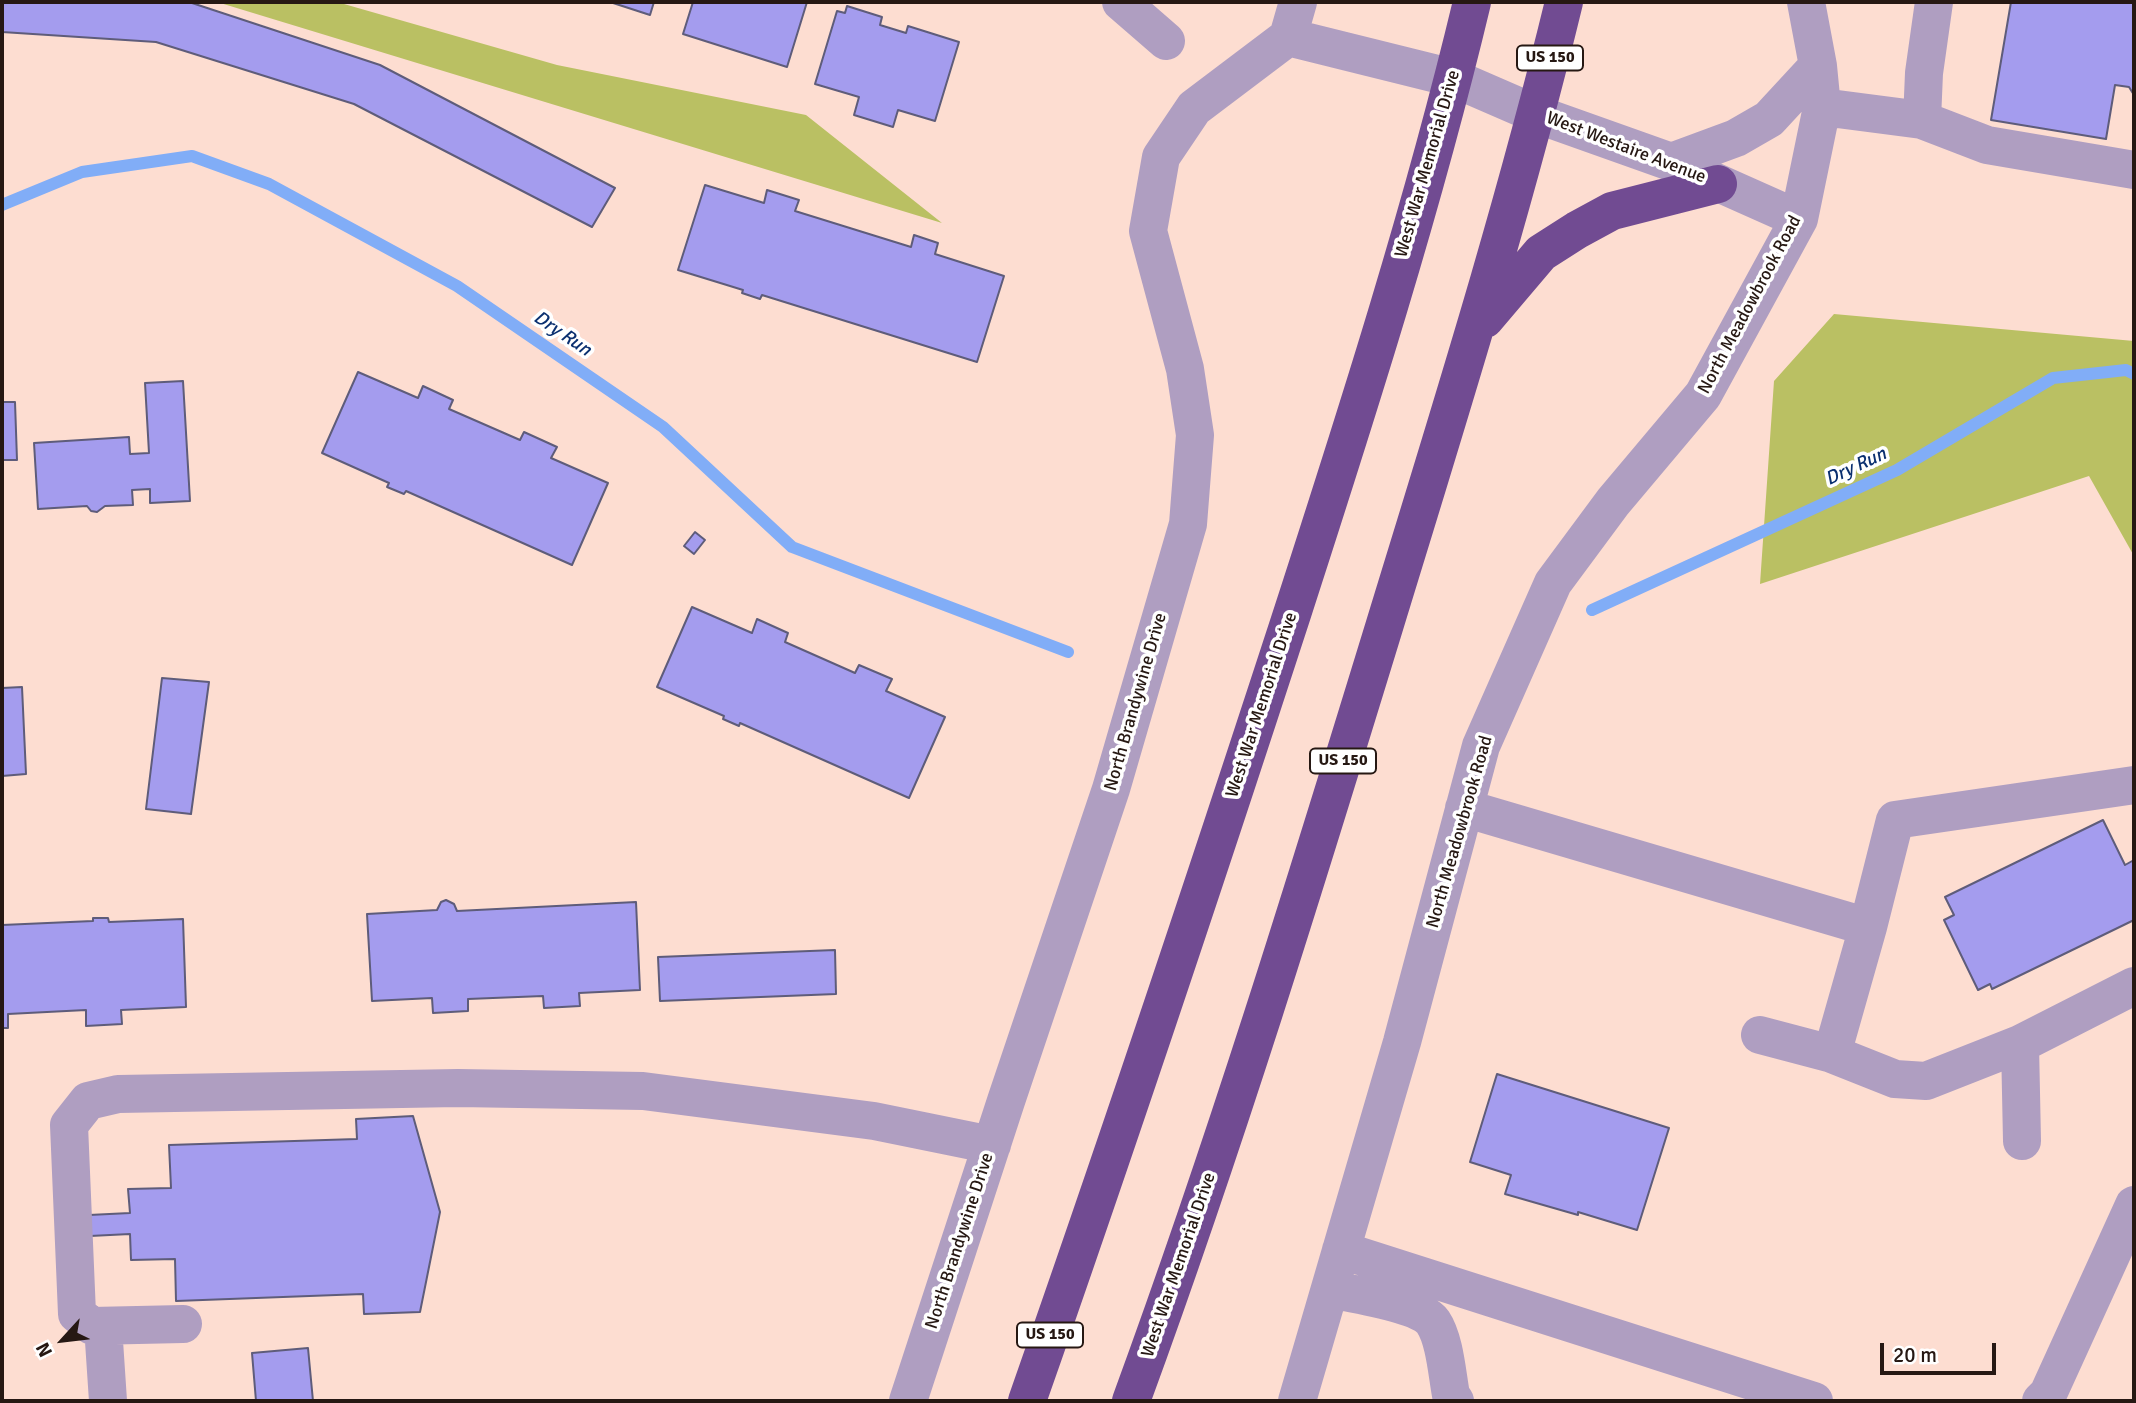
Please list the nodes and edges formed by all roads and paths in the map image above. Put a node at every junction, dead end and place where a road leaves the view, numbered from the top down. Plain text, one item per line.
1 (1121, 2) edge
2 (1472, 2) edge
3 (1564, 2) edge
4 (1806, 2) edge
5 (1934, 2) edge
6 (1293, 19) edge
7 (1167, 41) dead end
8 (1818, 66) junction
9 (1452, 78) junction
10 (1822, 107) junction
11 (1536, 114) junction
12 (1922, 121) junction
13 (1671, 162) junction
14 (2134, 170) edge
15 (1718, 184) junction
16 (1799, 219) junction
17 (1474, 332) junction
18 (2134, 785) edge
19 (1464, 808) junction
20 (1868, 927) junction
21 (2134, 986) edge
22 (1760, 1035) dead end
23 (2020, 1044) junction
24 (1832, 1054) junction
25 (2022, 1141) dead end
26 (992, 1145) junction
27 (2134, 1205) edge
28 (1341, 1250) junction
29 (1330, 1289) junction
30 (183, 1324) dead end
31 (103, 1326) junction
32 (108, 1401) edge
33 (908, 1401) edge
34 (1027, 1401) edge
35 (1132, 1401) edge
36 (1297, 1401) edge
37 (1455, 1401) edge
38 (1814, 1401) edge
39 (2041, 1401) edge

1 - 7 street
2 - 9 highway, West War Memorial Drive / US 150
3 - 11 highway, West War Memorial Drive / US 150
4 - 8 street, North Meadowbrook Road
5 - 12 street
6 - 9 street, North Brandywine Drive
6 - 26 street, North Brandywine Drive
8 - 10 street, North Meadowbrook Road
8 - 13 street
9 - 11 street, West Westaire Avenue
9 - 34 highway, West War Memorial Drive / US 150
10 - 12 street
10 - 16 street, North Meadowbrook Road
11 - 13 street, West Westaire Avenue
11 - 17 highway, West War Memorial Drive / US 150
12 - 14 street
13 - 15 street, West Westaire Avenue
15 - 16 street, West Westaire Avenue
15 - 17 highway
16 - 19 street, North Meadowbrook Road
17 - 35 highway, West War Memorial Drive / US 150
18 - 20 street
19 - 20 street
19 - 28 street, North Meadowbrook Road
20 - 24 street
21 - 23 street
22 - 24 street
23 - 24 street
23 - 25 street
26 - 31 street
26 - 33 street, North Brandywine Drive
27 - 39 street
28 - 29 street, North Meadowbrook Road
28 - 38 street
29 - 36 street, North Meadowbrook Road
29 - 37 street
30 - 31 street
31 - 32 street

